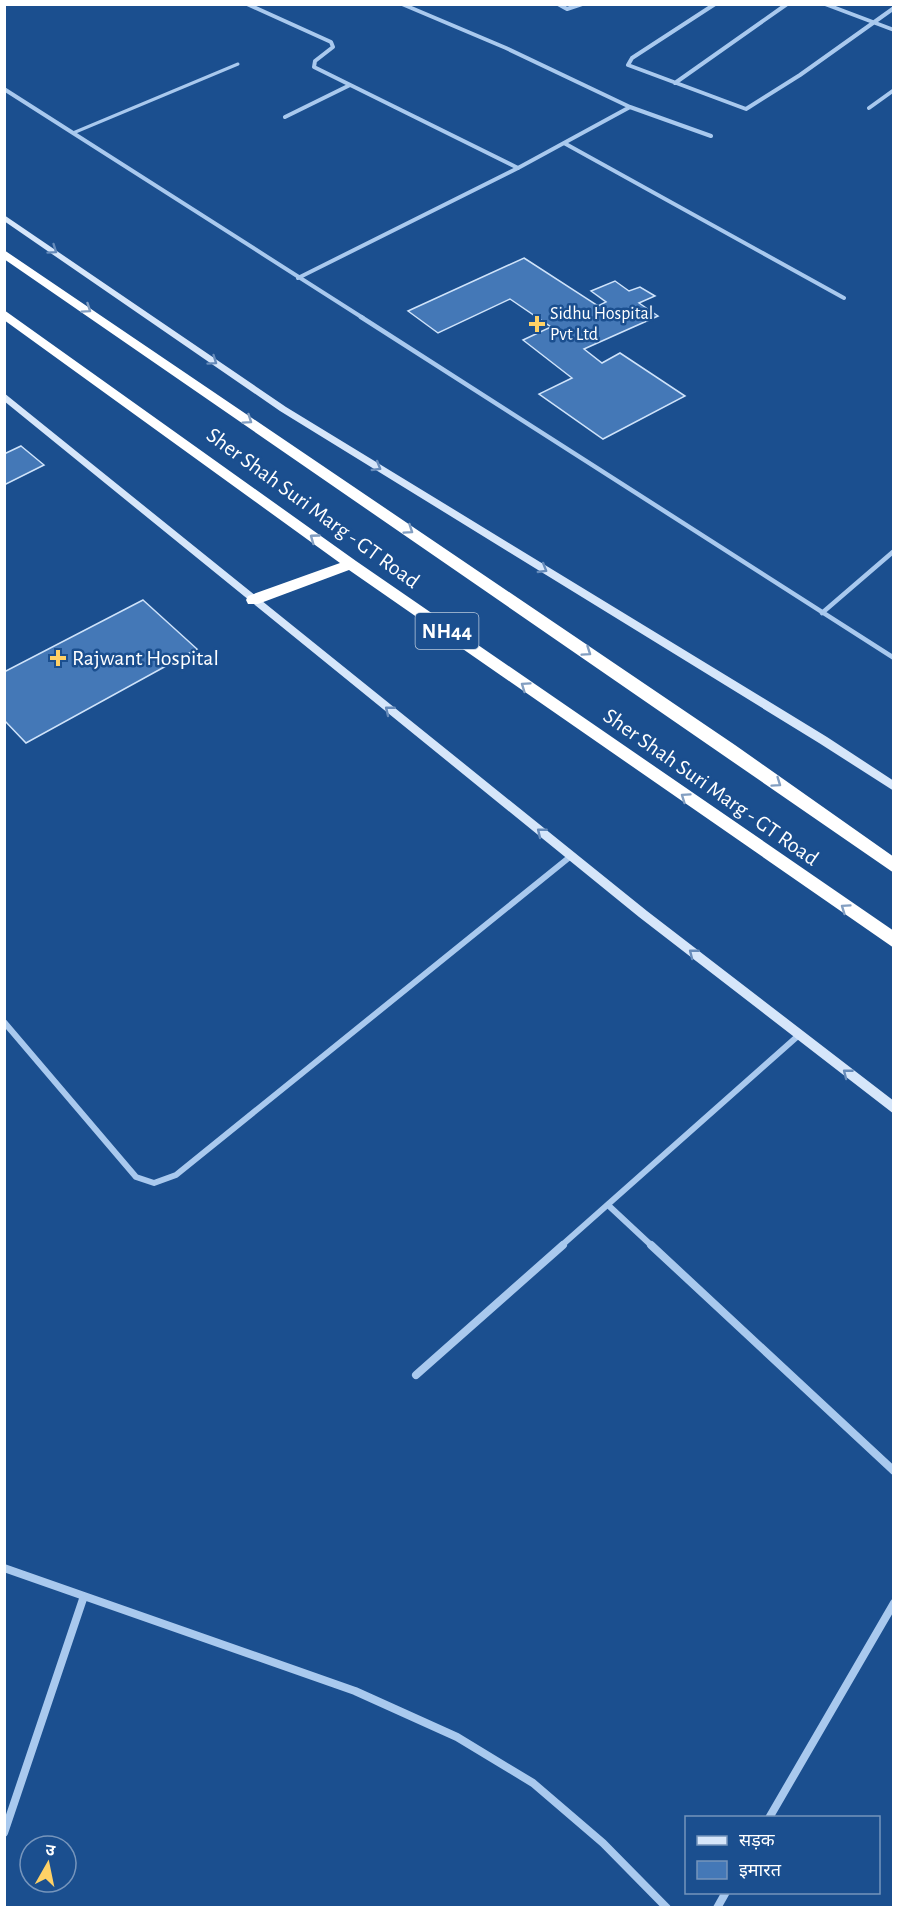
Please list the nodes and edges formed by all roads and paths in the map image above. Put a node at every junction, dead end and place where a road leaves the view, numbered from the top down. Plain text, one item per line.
1 (247, 4) edge
2 (402, 4) edge
3 (558, 4) edge
4 (582, 4) edge
5 (715, 4) edge
6 (787, 4) edge
7 (825, 4) edge
8 (894, 8) edge
9 (873, 22) junction
10 (894, 30) edge
11 (238, 64) dead end
12 (675, 83) junction
13 (350, 85) junction
14 (4, 89) edge
15 (894, 90) edge
16 (630, 106) junction
17 (869, 108) dead end
18 (285, 117) dead end
19 (73, 133) junction
20 (711, 136) dead end
21 (564, 143) junction
22 (518, 168) junction
23 (4, 217) edge
24 (4, 253) edge
25 (298, 278) junction
26 (844, 298) dead end
27 (4, 314) edge
28 (4, 396) edge
29 (894, 551) edge
30 (351, 564) junction
31 (253, 600) junction
32 (822, 613) junction
33 (894, 658) edge
34 (894, 787) edge
35 (571, 856) junction
36 (894, 866) edge
37 (894, 941) edge
38 (4, 1022) edge
39 (799, 1035) junction
40 (894, 1109) edge
41 (608, 1205) junction
42 (416, 1375) dead end
43 (894, 1471) edge
44 (4, 1568) edge
45 (84, 1596) junction
46 (894, 1603) edge
47 (770, 1816) edge
48 (4, 1833) edge
49 (725, 1894) edge
50 (667, 1908) edge
51 (717, 1908) edge

1 - 13 street
2 - 16 street
3 - 4 street
5 - 12 street
6 - 12 street
7 - 9 street
8 - 9 street
9 - 10 street
9 - 12 street
11 - 19 lane
13 - 18 street
13 - 22 street
14 - 19 street
15 - 17 street
16 - 20 street
16 - 21 street
19 - 25 street
21 - 22 street
21 - 26 street
22 - 25 street
23 -> 34 main road
24 -> 36 highway, Sher Shah Suri Marg - GT Road / NH44
25 - 32 street
30 -> 27 highway, Sher Shah Suri Marg - GT Road / NH44
28 - 31 main road
29 - 32 street
30 - 31 highway
37 -> 30 highway, Sher Shah Suri Marg - GT Road / NH44
35 -> 31 main road
32 - 33 street
35 - 38 street
39 -> 35 main road
40 -> 39 main road
39 - 41 street
41 - 42 street
41 - 43 street
44 - 45 street
45 - 48 street
45 - 50 street
46 - 47 street
49 - 51 street

